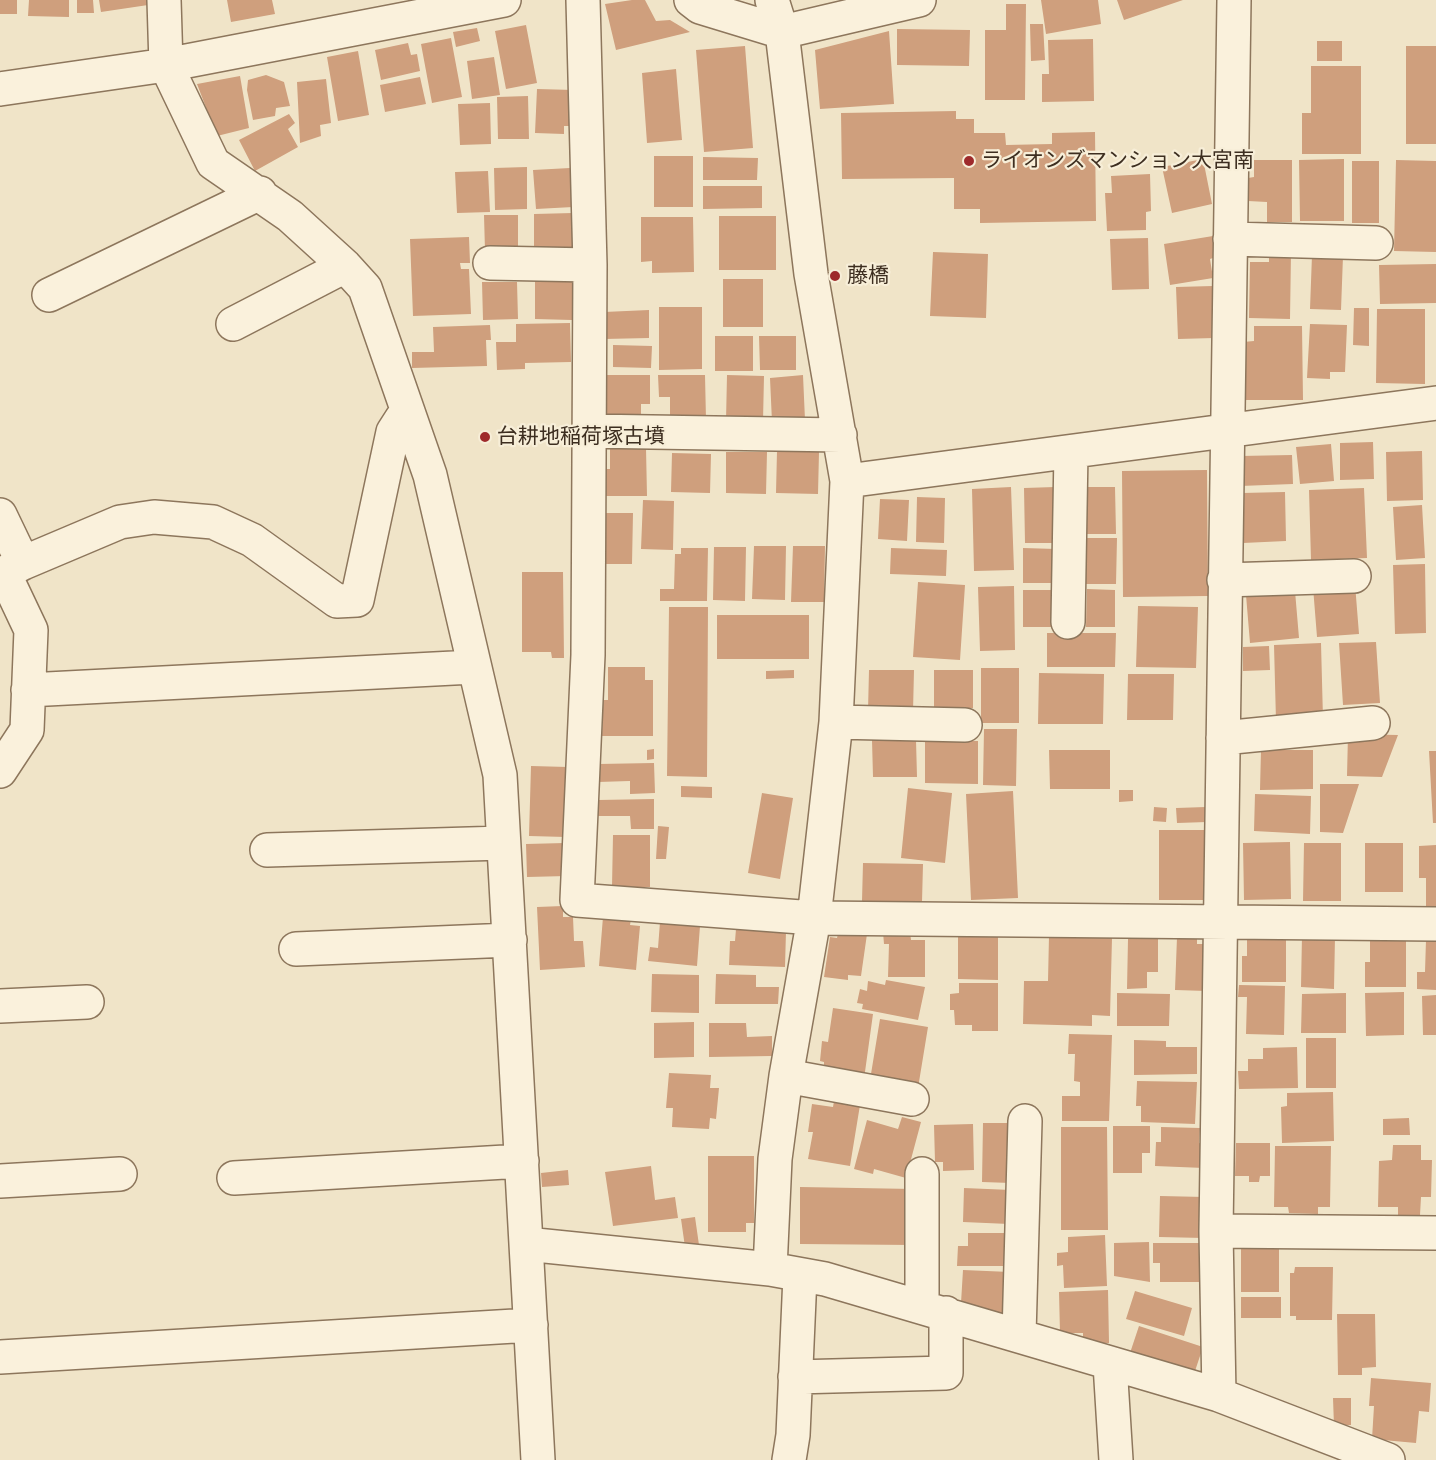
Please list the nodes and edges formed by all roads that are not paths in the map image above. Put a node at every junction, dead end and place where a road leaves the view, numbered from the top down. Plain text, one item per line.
1 (164, 0) edge
2 (504, 0) edge
3 (583, 0) edge
4 (691, 0) edge
5 (772, 0) edge
6 (919, 0) edge
7 (1234, 0) edge
8 (782, 32) junction
9 (166, 65) junction
10 (0, 89) edge
11 (260, 193) junction
12 (1230, 239) junction
13 (1376, 243) dead end
14 (490, 263) dead end
15 (590, 265) junction
16 (345, 266) junction
17 (50, 295) dead end
18 (233, 324) dead end
19 (1436, 403) edge
20 (408, 414) junction
21 (588, 431) junction
22 (1226, 431) junction
23 (840, 435) junction
24 (1071, 452) junction
25 (847, 481) junction
26 (0, 515) edge
27 (23, 564) junction
28 (1353, 576) dead end
29 (1224, 580) junction
30 (1068, 622) dead end
31 (473, 667) junction
32 (28, 690) junction
33 (836, 722) junction
34 (1373, 723) dead end
35 (965, 725) dead end
36 (1223, 738) junction
37 (0, 771) edge
38 (503, 843) junction
39 (267, 850) dead end
40 (814, 918) junction
41 (1222, 921) junction
42 (1436, 924) edge
43 (510, 939) junction
44 (296, 949) dead end
45 (87, 1002) dead end
46 (0, 1006) edge
47 (786, 1076) junction
48 (912, 1099) dead end
49 (1025, 1121) dead end
50 (522, 1161) junction
51 (120, 1174) dead end
52 (922, 1174) dead end
53 (234, 1178) dead end
54 (0, 1181) edge
55 (1216, 1231) junction
56 (1436, 1233) edge
57 (526, 1244) junction
58 (785, 1273) junction
59 (934, 1310) junction
60 (531, 1325) junction
61 (1019, 1335) junction
62 (0, 1357) edge
63 (1110, 1364) junction
64 (795, 1377) junction
65 (1219, 1395) junction
66 (538, 1460) edge
67 (789, 1460) edge
68 (1116, 1460) edge
69 (1388, 1460) edge

1 - 9 street
2 - 9 street
3 - 15 street
4 - 8 street
5 - 8 street
6 - 8 street
7 - 12 street
8 - 23 street
9 - 10 street
9 - 11 street
11 - 16 street
11 - 17 street
12 - 13 street
12 - 22 street
14 - 15 street
15 - 21 street
16 - 18 street
16 - 20 street
19 - 22 street
20 - 27 street
20 - 31 street
21 - 23 street
21 - 40 street
22 - 24 street
22 - 29 street
23 - 25 street
24 - 25 street
24 - 30 street
25 - 33 street
26 - 27 street
27 - 32 street
28 - 29 street
29 - 36 street
31 - 32 street
31 - 38 street
32 - 37 street
33 - 35 street
33 - 40 street
34 - 36 street
36 - 41 street
38 - 39 street
38 - 43 street
40 - 41 street
40 - 47 street
41 - 42 street
41 - 55 street
43 - 44 street
43 - 50 street
45 - 46 street
47 - 48 street
47 - 58 street
49 - 61 street
50 - 53 street
50 - 57 street
51 - 54 street
52 - 59 street
55 - 56 street
55 - 65 street
57 - 58 street
57 - 60 street
58 - 59 street
58 - 64 street
59 - 61 street
59 - 64 street
60 - 62 street
60 - 66 street
61 - 63 street
63 - 65 street
63 - 68 street
64 - 67 street
65 - 69 street

